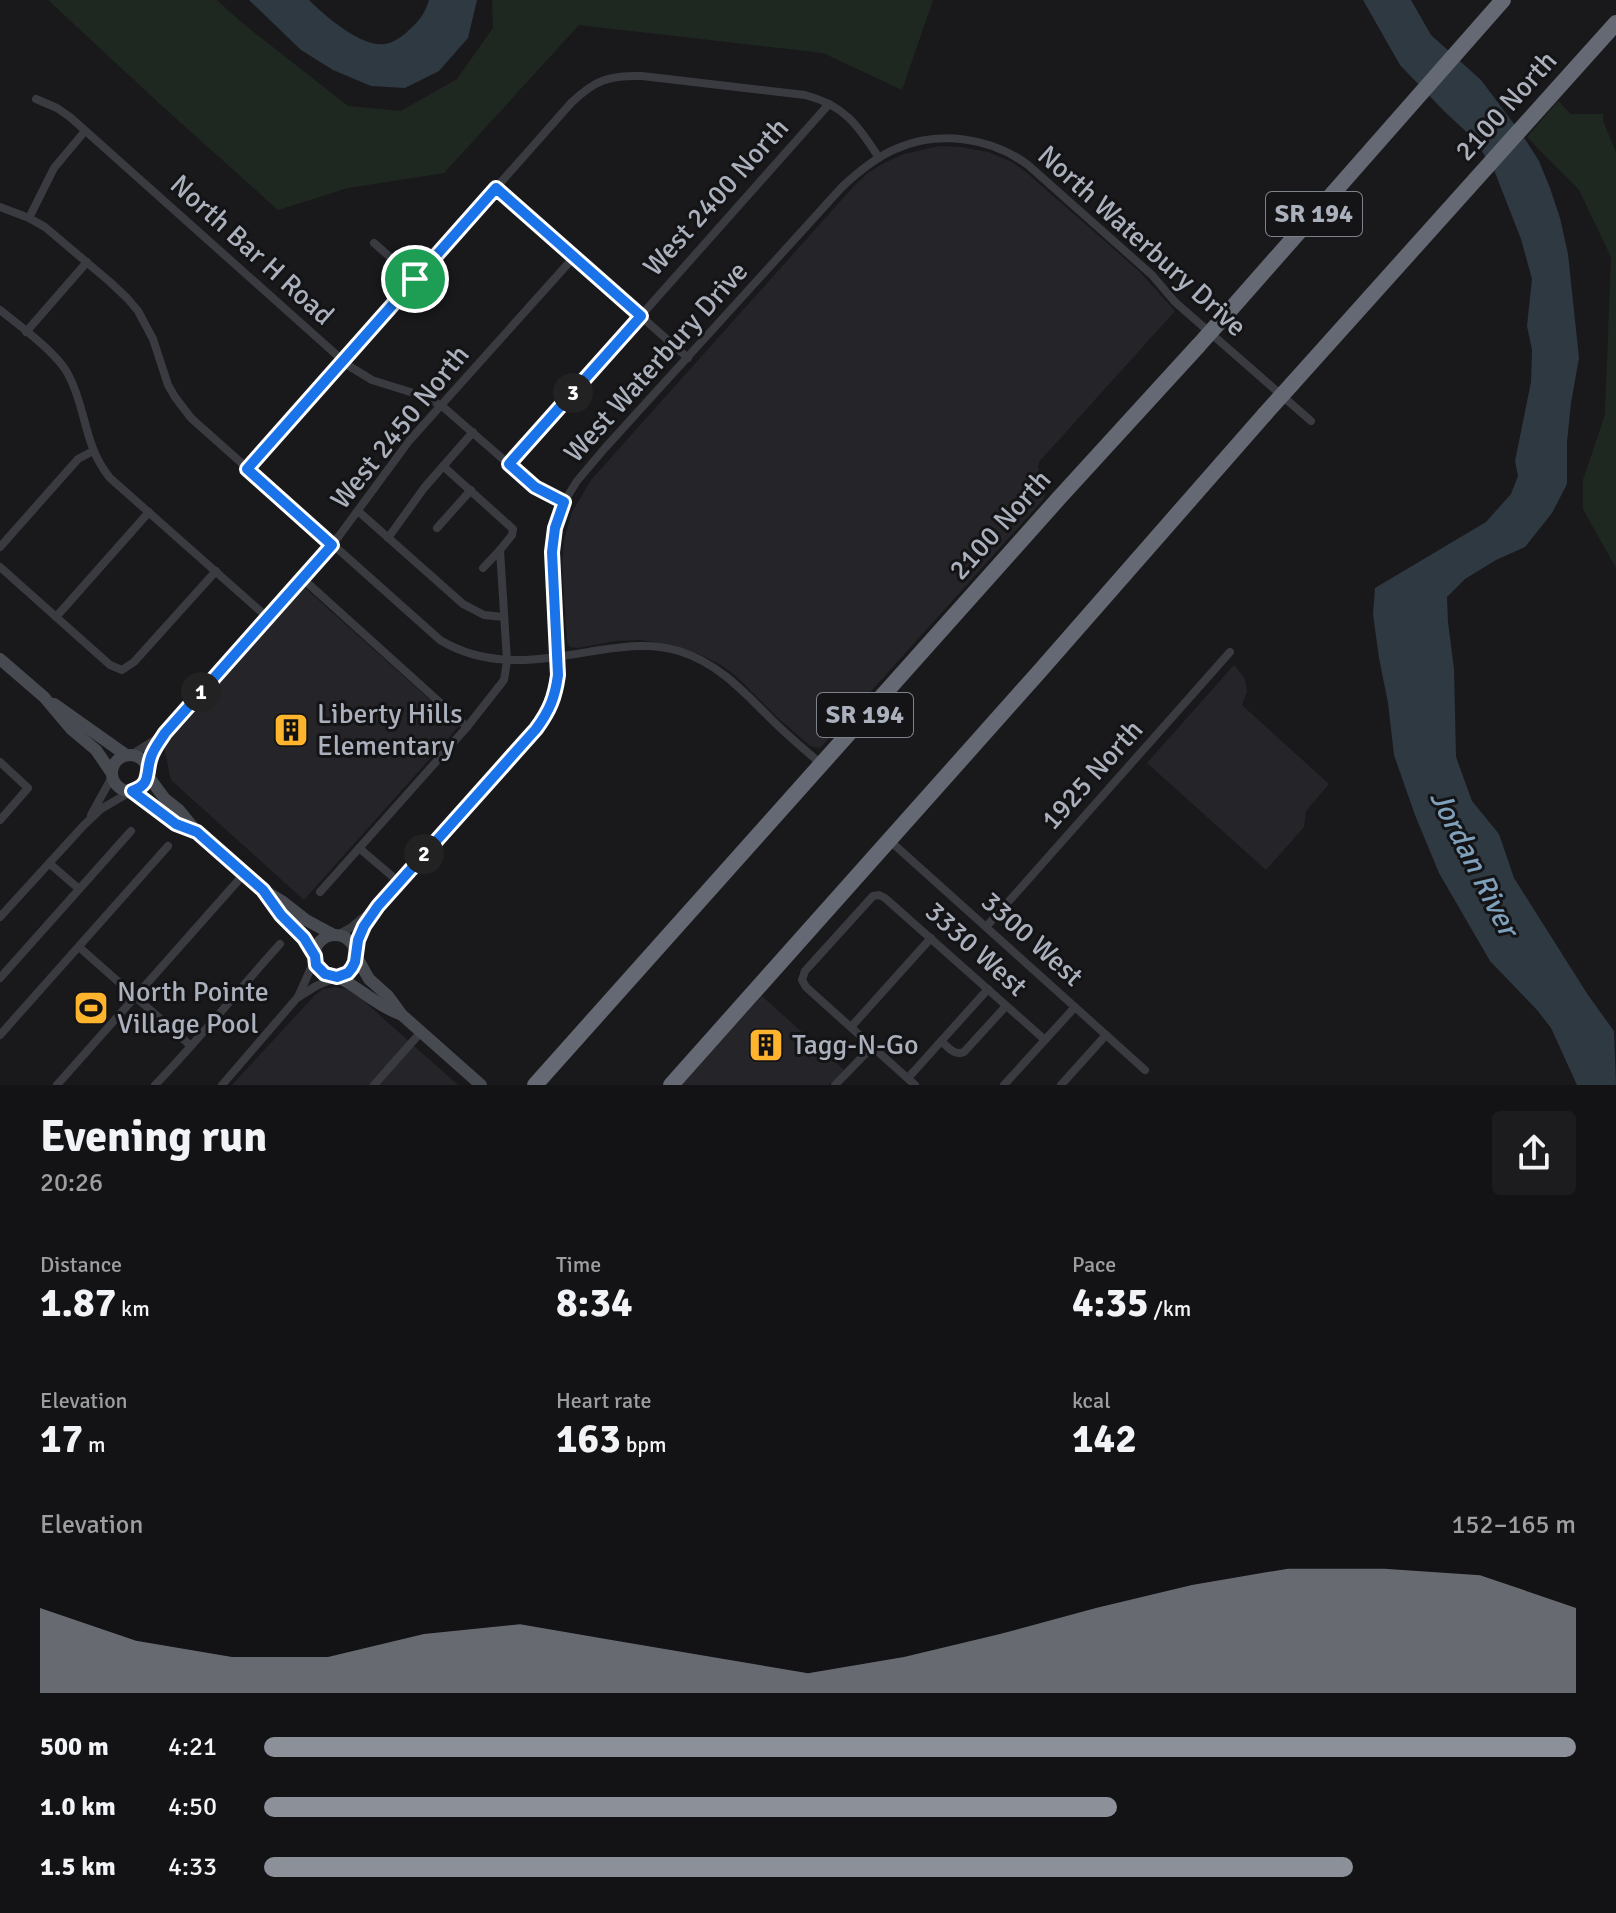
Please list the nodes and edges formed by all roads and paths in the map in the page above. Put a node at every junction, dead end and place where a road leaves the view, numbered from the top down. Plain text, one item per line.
1 (1503, 0) edge
2 (1616, 23) edge
3 (36, 99) dead end
4 (829, 104) junction
5 (85, 131) junction
6 (879, 158) junction
7 (496, 188) junction
8 (0, 207) edge
9 (29, 218) junction
10 (374, 243) dead end
11 (574, 257) junction
12 (87, 262) junction
13 (415, 279) junction
14 (0, 310) edge
15 (641, 316) junction
16 (26, 332) junction
17 (688, 358) junction
18 (343, 360) junction
19 (442, 406) junction
20 (1311, 421) dead end
21 (473, 432) junction
22 (93, 451) junction
23 (509, 464) junction
24 (443, 466) junction
25 (247, 469) junction
26 (471, 490) junction
27 (564, 502) junction
28 (358, 511) junction
29 (149, 512) junction
30 (437, 528) dead end
31 (388, 538) junction
32 (332, 545) junction
33 (0, 547) edge
34 (500, 550) junction
35 (0, 567) edge
36 (483, 568) dead end
37 (216, 571) junction
38 (302, 578) junction
39 (56, 617) junction
40 (267, 617) junction
41 (504, 617) junction
42 (1230, 652) dead end
43 (557, 657) junction
44 (0, 659) edge
45 (507, 661) junction
46 (44, 697) junction
47 (467, 727) junction
48 (165, 733) junction
49 (129, 755) junction
50 (0, 762) edge
51 (821, 764) junction
52 (148, 773) junction
53 (112, 775) junction
54 (131, 792) junction
55 (0, 820) edge
56 (84, 825) junction
57 (131, 831) dead end
58 (197, 832) junction
59 (889, 840) junction
60 (168, 846) dead end
61 (359, 848) junction
62 (49, 863) junction
63 (244, 874) junction
64 (399, 882) junction
65 (79, 889) junction
66 (263, 890) junction
67 (320, 892) dead end
68 (378, 906) junction
69 (0, 917) edge
70 (986, 927) junction
71 (336, 935) junction
72 (931, 938) junction
73 (280, 944) dead end
74 (79, 947) junction
75 (356, 953) junction
76 (315, 957) junction
77 (337, 977) junction
78 (0, 978) edge
79 (988, 989) junction
80 (136, 997) junction
81 (297, 998) junction
82 (1006, 1006) junction
83 (1075, 1007) junction
84 (402, 1015) junction
85 (851, 1027) junction
86 (421, 1032) junction
87 (0, 1035) edge
88 (1106, 1035) junction
89 (1045, 1040) junction
90 (941, 1041) junction
91 (191, 1046) junction
92 (872, 1047) junction
93 (557, 1060) junction
94 (1145, 1070) dead end
95 (911, 1082) edge
96 (57, 1085) edge
97 (155, 1085) edge
98 (222, 1085) edge
99 (374, 1085) edge
100 (481, 1085) edge
101 (535, 1085) edge
102 (546, 1085) edge
103 (671, 1085) edge
104 (835, 1085) edge
105 (1004, 1085) edge
106 (1061, 1085) edge

1 - 51 highway, 2100 North / SR 194, bridge
2 - 59 highway, 2100 North, bridge
3 - 5 street, North Bar H Road
4 - 6 street
4 - 7 street
4 - 15 street, West 2400 North
5 - 9 street
5 - 18 street, North Bar H Road
6 - 17 street, West Waterbury Drive
6 - 20 street, North Waterbury Drive
7 - 11 street
7 - 13 street
8 - 9 street
9 - 12 street
10 - 13 street
11 - 15 street
11 - 19 street, West 2450 North
12 - 16 street
12 - 25 street
13 - 18 street
14 - 16 street
15 - 17 street
15 - 23 street, West 2400 North
16 - 22 street
17 - 27 street, West Waterbury Drive
18 - 19 street, North Bar H Road
18 - 25 street
19 - 21 street, North Bar H Road
19 - 28 street, West 2450 North
21 - 23 street, North Bar H Road
21 - 24 street
22 - 29 street
22 - 33 street
23 - 27 street, North Bar H Road
24 - 26 street
24 - 31 street
25 - 32 street
26 - 30 street
26 - 34 street
27 - 43 street, West Waterbury Drive
28 - 31 street
28 - 32 street, West 2450 North
29 - 37 street
29 - 39 street
31 - 41 street
32 - 38 street, West 2450 North
32 - 45 street
34 - 36 street
34 - 41 street
35 - 39 street
37 - 39 street
37 - 40 street
38 - 40 street, West 2450 North
38 - 47 street
40 - 48 street, West 2450 North
41 - 45 street
42 - 70 street, 1925 North
43 - 45 street
43 - 51 street
43 - 64 street, West Waterbury Drive
44 - 46 street
45 - 47 street
46 - 49 street
46 - 53 street
47 - 61 street
48 - 49 street, West 2450 North
48 - 52 street, West 2450 North
49 - 52 street
49 - 53 street
50 - 55 street
51 - 93 highway, 2100 North / SR 194
52 - 54 street
52 - 58 street
53 - 54 street
53 - 56 street
54 - 56 street
54 - 58 street
56 - 62 street
57 - 65 street
58 - 63 street
59 - 70 street, 3300 West
59 - 103 highway, 2100 North
60 - 74 street
61 - 64 street
61 - 67 street
62 - 65 street
62 - 69 street
63 - 66 street
63 - 80 street
64 - 68 street, West Waterbury Drive
65 - 78 street
66 - 71 street
66 - 76 street
68 - 71 street, West Waterbury Drive
68 - 75 street, West Waterbury Drive
70 - 83 street, 3300 West
71 - 75 street
71 - 76 street
72 - 79 street, 3330 West
72 - 85 street
72 - 85 street, 3330 West
73 - 91 street
74 - 80 street
74 - 87 street
75 - 77 street
75 - 84 street
76 - 77 street
76 - 81 street
77 - 81 street
77 - 84 street
79 - 82 street, 3330 West
79 - 90 street
80 - 91 street
80 - 96 street
81 - 98 street
82 - 89 street, 3330 West
82 - 90 street
83 - 88 street, 3300 West
83 - 89 street
84 - 86 street
85 - 92 street
86 - 99 street
86 - 100 street
88 - 94 street, 3300 West
88 - 106 street
89 - 105 street
90 - 95 street
91 - 97 street
92 - 95 street
92 - 104 street
93 - 101 highway, 2100 North / SR 194
93 - 102 highway

